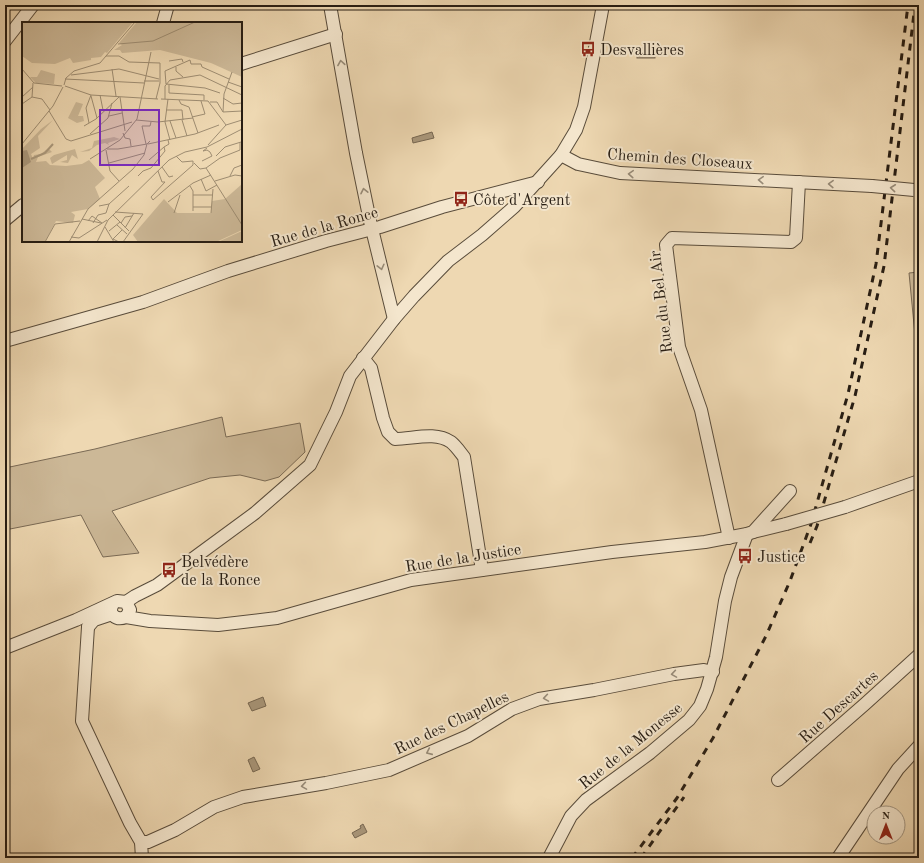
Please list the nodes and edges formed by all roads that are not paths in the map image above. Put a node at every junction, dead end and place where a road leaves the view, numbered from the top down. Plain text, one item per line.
1 (33, 5) edge
2 (168, 5) edge
3 (330, 5) edge
4 (603, 5) edge
5 (163, 22) edge
6 (336, 34) junction
7 (5, 41) edge
8 (242, 64) edge
9 (561, 155) junction
10 (538, 182) junction
11 (800, 182) junction
12 (916, 190) edge
13 (22, 206) edge
14 (5, 220) edge
15 (372, 229) junction
16 (394, 319) junction
17 (5, 341) edge
18 (363, 358) junction
19 (919, 481) edge
20 (790, 491) dead end
21 (750, 533) junction
22 (729, 538) junction
23 (482, 570) junction
24 (126, 602) junction
25 (113, 609) junction
26 (126, 617) junction
27 (76, 620) junction
28 (88, 627) junction
29 (6, 647) edge
30 (919, 655) edge
31 (713, 672) junction
32 (919, 746) edge
33 (778, 780) dead end
34 (141, 842) junction
35 (142, 858) edge
36 (549, 858) edge
37 (838, 858) edge

1 - 7 street
2 - 5 street
3 - 6 street
4 - 9 street
6 - 8 street
15 -> 6 street
9 - 10 street
11 -> 9 street, Chemin des Closeaux
10 - 15 street, Rue de la Ronce
10 - 16 street
12 -> 11 street, Chemin des Closeaux, bridge
11 - 22 street, Rue du Bel Air
13 - 14 street
15 -> 16 street
15 - 17 street, Rue de la Ronce
16 - 18 street
18 - 23 street
18 - 24 street
19 - 21 street, Rue de la Justice, bridge
20 - 21 street
21 - 22 street, Rue de la Justice
21 - 31 street, Rue de la Monesse
22 - 23 street, Rue de la Justice
23 - 26 street, Rue de la Justice
24 - 25 street
24 - 26 street
25 - 26 street
25 - 27 street
25 - 28 street
27 - 28 street
27 - 29 street
28 - 34 street
30 - 33 street, Rue Descartes
31 -> 34 street, Rue des Chapelles
31 - 36 street, Rue de la Monesse
32 - 37 street
34 - 35 street

